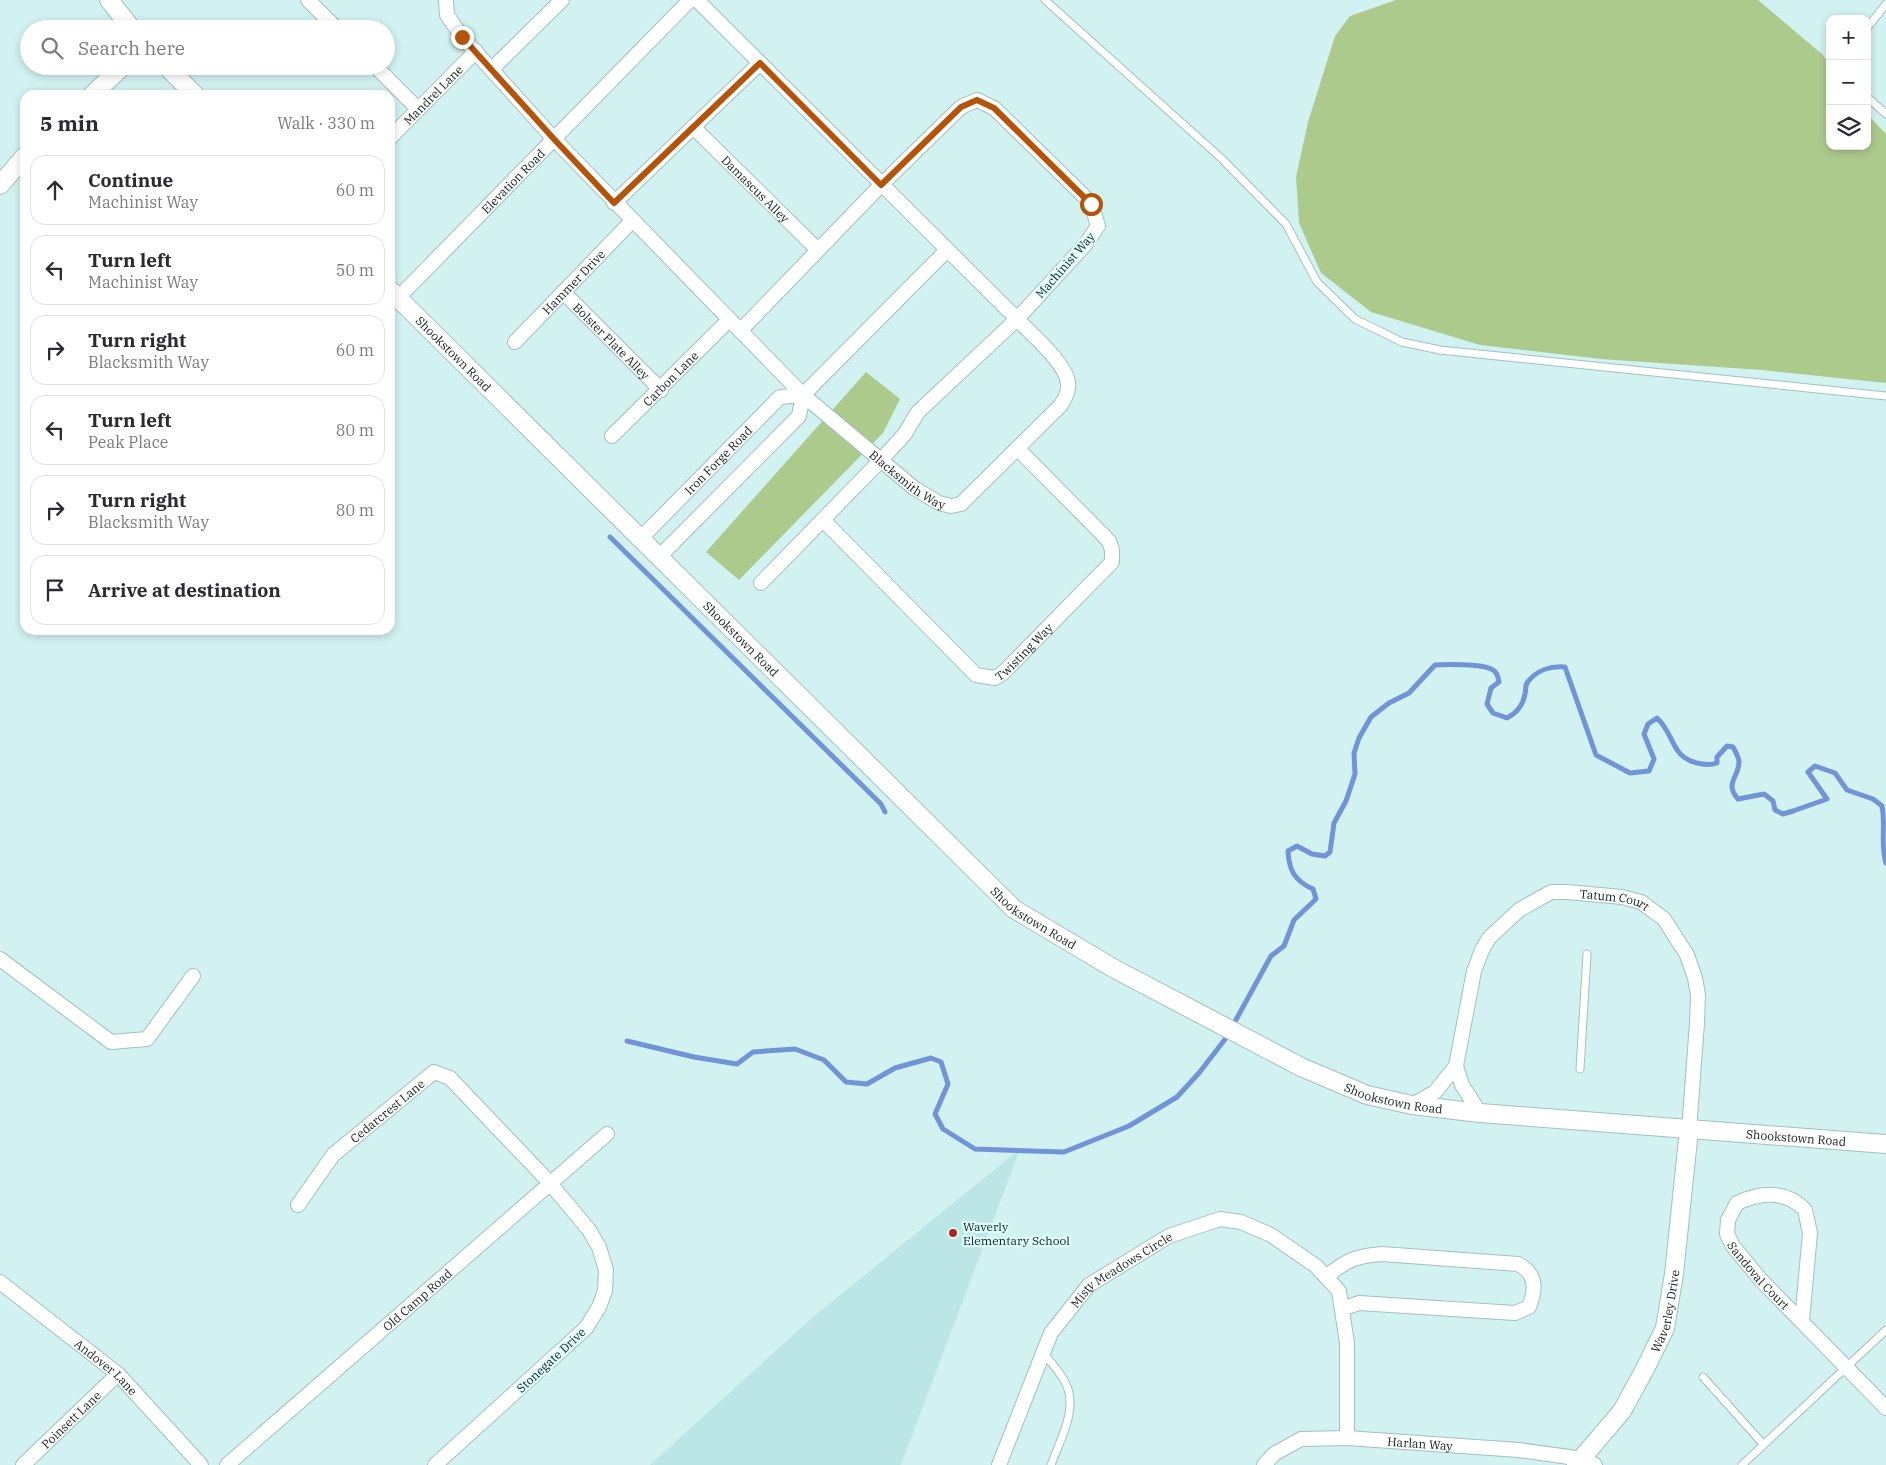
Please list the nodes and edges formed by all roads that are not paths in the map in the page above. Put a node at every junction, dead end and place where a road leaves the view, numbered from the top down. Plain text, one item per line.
1 (110, 0) edge
2 (308, 0) edge
3 (446, 0) edge
4 (562, 0) edge
5 (690, 0) edge
6 (697, 0) edge
7 (1045, 0) edge
8 (1886, 4) edge
9 (125, 20) edge
10 (328, 20) edge
11 (1871, 23) edge
12 (476, 51) junction
13 (760, 63) junction
14 (492, 69) junction
15 (113, 75) edge
16 (175, 75) edge
17 (384, 75) edge
18 (97, 90) edge
19 (190, 90) edge
20 (1871, 101) edge
21 (418, 109) junction
22 (1886, 114) edge
23 (693, 127) junction
24 (395, 133) edge
25 (553, 138) junction
26 (20, 162) edge
27 (0, 185) edge
28 (881, 185) junction
29 (614, 203) junction
30 (632, 221) junction
31 (818, 250) junction
32 (947, 250) junction
33 (563, 292) junction
34 (395, 293) edge
35 (395, 295) edge
36 (1017, 319) junction
37 (729, 320) junction
38 (740, 331) junction
39 (515, 342) dead end
40 (661, 390) junction
41 (803, 395) junction
42 (1886, 396) edge
43 (612, 436) dead end
44 (1018, 449) junction
45 (882, 460) junction
46 (822, 520) junction
47 (640, 539) junction
48 (658, 558) junction
49 (761, 584) dead end
50 (1587, 954) dead end
51 (0, 959) edge
52 (194, 976) dead end
53 (1456, 1066) junction
54 (1580, 1069) dead end
55 (1412, 1104) junction
56 (1480, 1113) junction
57 (1689, 1130) junction
58 (607, 1134) dead end
59 (1886, 1144) edge
60 (549, 1182) junction
61 (298, 1205) dead end
62 (1326, 1277) junction
63 (0, 1282) edge
64 (1342, 1309) junction
65 (1802, 1321) junction
66 (1886, 1330) edge
67 (1043, 1352) junction
68 (1847, 1367) junction
69 (118, 1374) junction
70 (1703, 1377) dead end
71 (1886, 1408) edge
72 (1347, 1438) junction
73 (1764, 1444) junction
74 (1585, 1463) edge
75 (23, 1465) edge
76 (201, 1465) edge
77 (227, 1465) edge
78 (435, 1465) edge
79 (999, 1465) edge
80 (1051, 1465) edge
81 (1264, 1465) edge
82 (1742, 1465) edge

1 - 9 street
2 - 10 street
3 - 12 street, Blacksmith Way
4 - 14 street
5 - 25 street, Elevation Road
6 - 13 street, Blacksmith Way
7 - 42 lane
8 - 11 lane
12 - 14 street, Blacksmith Way
12 - 21 street, Mandrel Lane
13 - 23 street
13 - 28 street, Blacksmith Way
14 - 25 street, Blacksmith Way
15 - 18 street
16 - 19 street
17 - 21 street
20 - 22 lane
21 - 24 street, Mandrel Lane
23 - 29 street
23 - 31 street, Damascus Alley
25 - 29 street, Blacksmith Way
25 - 34 street, Elevation Road
26 - 27 street
28 - 31 street, Machinist Way
28 - 32 street, Blacksmith Way
28 - 36 street, Machinist Way
29 - 30 street, Blacksmith Way
30 - 33 street, Hammer Drive
30 - 37 street, Blacksmith Way
31 - 38 street, Machinist Way
32 - 36 street, Blacksmith Way
32 - 41 street
33 - 39 street, Hammer Drive
33 - 40 street, Bolster Plate Alley
35 - 47 street, Shookstown Road
36 - 44 street, Blacksmith Way
36 - 45 street, Machinist Way
37 - 38 street, Blacksmith Way
37 - 40 street, Carbon Lane
38 - 41 street, Blacksmith Way
40 - 43 street, Carbon Lane
41 - 45 street, Blacksmith Way
41 - 47 street, Iron Forge Road
41 - 48 street
44 - 45 street, Blacksmith Way
44 - 46 street, Twisting Way
45 - 46 street, Machinist Way
46 - 49 street, Machinist Way
47 - 48 street, Shookstown Road
48 - 55 street, Shookstown Road
50 - 54 lane
51 - 52 street
53 - 55 street
53 - 56 street
53 - 57 street, Tatum Court
55 - 56 street, Shookstown Road
56 - 57 street, Shookstown Road
57 - 59 street, Shookstown Road
57 - 74 street, Waverley Drive
58 - 60 street, Old Camp Road
60 - 61 street, Cedarcrest Lane
60 - 77 street, Old Camp Road
60 - 78 street, Stonegate Drive
62 - 64 street, Misty Meadows Circle
62 - 64 street
62 - 67 street, Misty Meadows Circle
63 - 69 street, Andover Lane
64 - 72 street, Misty Meadows Circle
65 - 65 street, Sandoval Court
65 - 68 street, Sandoval Court
66 - 68 lane
67 - 79 street, Misty Meadows Circle
67 - 80 lane
68 - 71 street, Sandoval Court
68 - 73 lane
69 - 75 street, Poinsett Lane
69 - 76 street, Andover Lane
70 - 73 lane
72 - 74 street, Harlan Way
72 - 81 street, Harlan Way
73 - 82 lane

